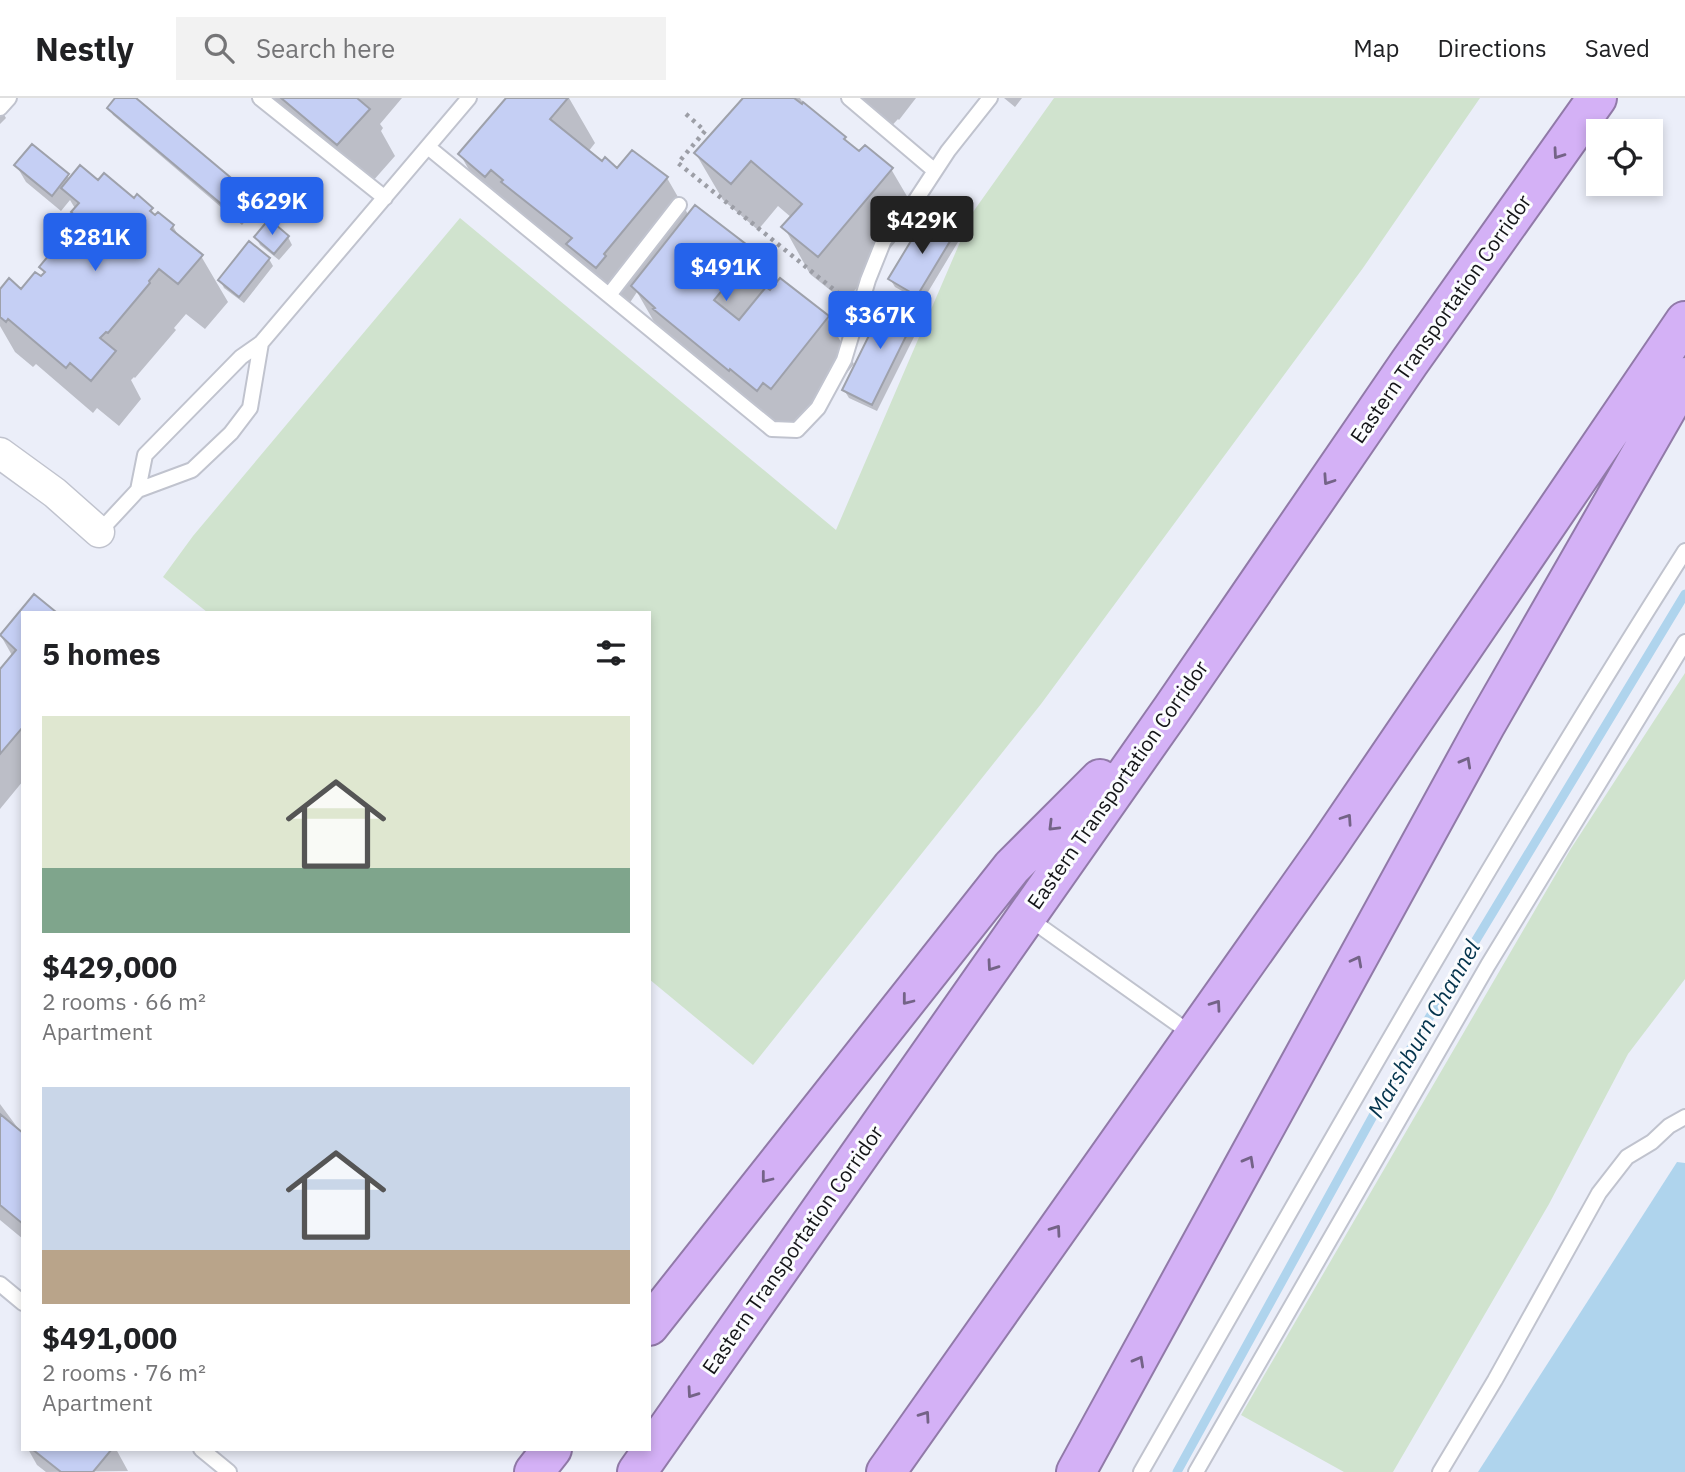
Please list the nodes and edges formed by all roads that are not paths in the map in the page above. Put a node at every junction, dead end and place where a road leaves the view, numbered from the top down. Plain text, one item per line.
1 (9, 98) edge
2 (260, 98) edge
3 (469, 98) edge
4 (849, 98) edge
5 (990, 98) edge
6 (1597, 98) edge
7 (0, 108) edge
8 (428, 146) junction
9 (935, 171) junction
10 (385, 198) junction
11 (679, 205) dead end
12 (609, 295) junction
13 (1685, 321) edge
14 (261, 343) junction
15 (1685, 377) edge
16 (0, 453) edge
17 (138, 490) junction
18 (99, 532) joint
19 (1685, 551) edge
20 (1685, 642) edge
21 (1171, 709) junction
22 (1026, 916) junction
23 (1194, 1036) junction
24 (1685, 1117) edge
25 (0, 1284) edge
26 (21, 1301) edge
27 (651, 1323) edge
28 (203, 1451) edge
29 (550, 1451) edge
30 (229, 1472) edge
31 (534, 1472) edge
32 (637, 1472) edge
33 (886, 1472) edge
34 (1076, 1472) edge
35 (1140, 1472) edge
36 (1196, 1472) edge
37 (1440, 1472) edge

1 - 7 lane
2 - 10 lane
3 - 8 lane
4 - 9 lane
5 - 9 lane
6 -> 21 highway, Eastern Transportation Corridor
8 - 10 lane
8 - 12 lane
9 - 12 lane
10 - 14 lane
11 - 12 lane
23 -> 13 highway
14 - 17 lane
14 - 17 lane
34 -> 15 highway
16 - 18 street
17 - 18 lane
19 - 35 lane
20 - 36 lane
21 - 22 highway, Eastern Transportation Corridor
21 -> 27 highway
22 - 23 lane
22 -> 32 highway, Eastern Transportation Corridor
33 -> 23 highway
24 - 37 lane
25 - 26 lane
28 - 30 lane
29 - 31 highway

